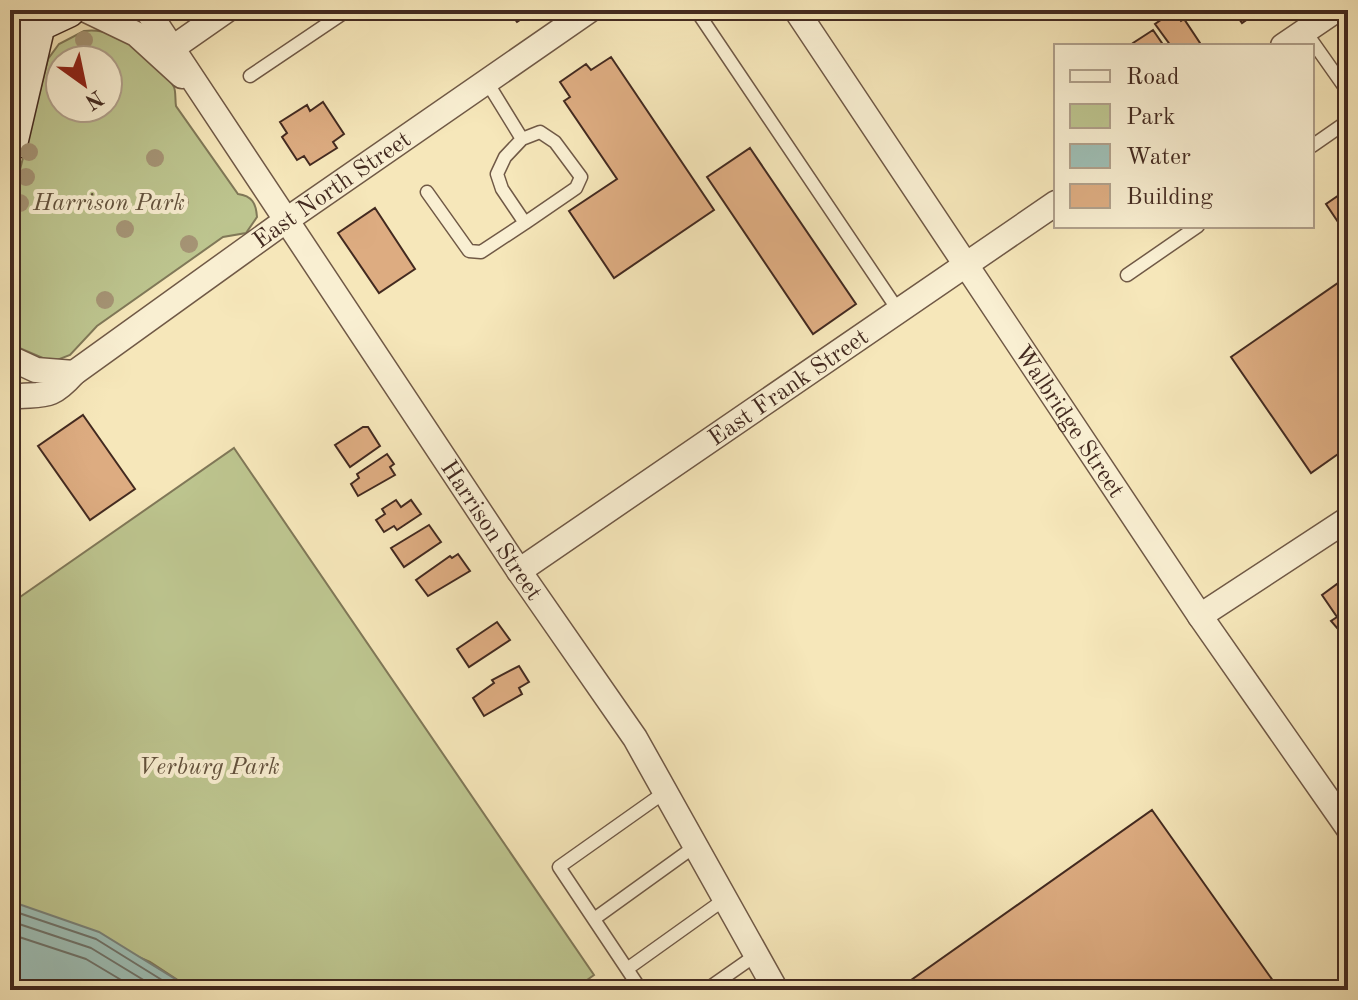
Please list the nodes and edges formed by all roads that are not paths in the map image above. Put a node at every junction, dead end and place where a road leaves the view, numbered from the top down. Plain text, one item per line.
1 (86, 10) edge
2 (147, 10) edge
3 (348, 10) edge
4 (590, 10) edge
5 (696, 10) edge
6 (796, 10) edge
7 (1336, 10) edge
8 (214, 14) edge
9 (39, 19) edge
10 (1305, 31) junction
11 (1286, 44) edge
12 (174, 47) junction
13 (250, 76) dead end
14 (191, 81) junction
15 (487, 82) junction
16 (1348, 92) edge
17 (1348, 121) edge
18 (522, 139) junction
19 (10, 144) edge
20 (1314, 145) edge
21 (427, 192) dead end
22 (1054, 204) edge
23 (288, 219) junction
24 (525, 223) junction
25 (1195, 228) edge
26 (966, 265) junction
27 (1127, 275) dead end
28 (900, 313) junction
29 (10, 358) edge
30 (74, 373) junction
31 (10, 397) edge
32 (1348, 519) edge
33 (519, 571) junction
34 (1200, 616) junction
35 (665, 792) junction
36 (1348, 828) edge
37 (694, 847) junction
38 (725, 899) junction
39 (594, 919) junction
40 (756, 955) junction
41 (627, 969) junction
42 (641, 990) edge
43 (706, 990) edge
44 (776, 990) edge

1 - 14 street, Harrison Street
2 - 12 street, Harrison Street
3 - 13 lane
4 - 15 street, East North Street
5 - 28 lane
6 - 26 street, Walbridge Street
7 - 10 street
8 - 12 street
9 - 19 street
10 - 11 street
10 - 16 lane
12 - 14 street, Harrison Street
14 - 23 street, Harrison Street
15 - 18 lane
15 - 23 street, East North Street
17 - 20 lane
18 - 24 lane
18 - 24 lane
21 - 24 lane
22 - 26 street, East Frank Street
23 - 30 street, East North Street
23 - 33 street, Harrison Street
25 - 27 lane
26 - 28 street, East Frank Street
26 - 34 street, Walbridge Street
28 - 33 street, East Frank Street
29 - 30 street
30 - 31 street, East North Street
32 - 34 street
33 - 35 street, Harrison Street
34 - 36 street, Walbridge Street
35 - 37 street, Harrison Street
35 - 39 lane
37 - 38 street, Harrison Street
37 - 39 lane
38 - 40 street, Harrison Street
38 - 41 lane
39 - 41 lane
40 - 43 lane
40 - 44 street, Harrison Street
41 - 42 lane

